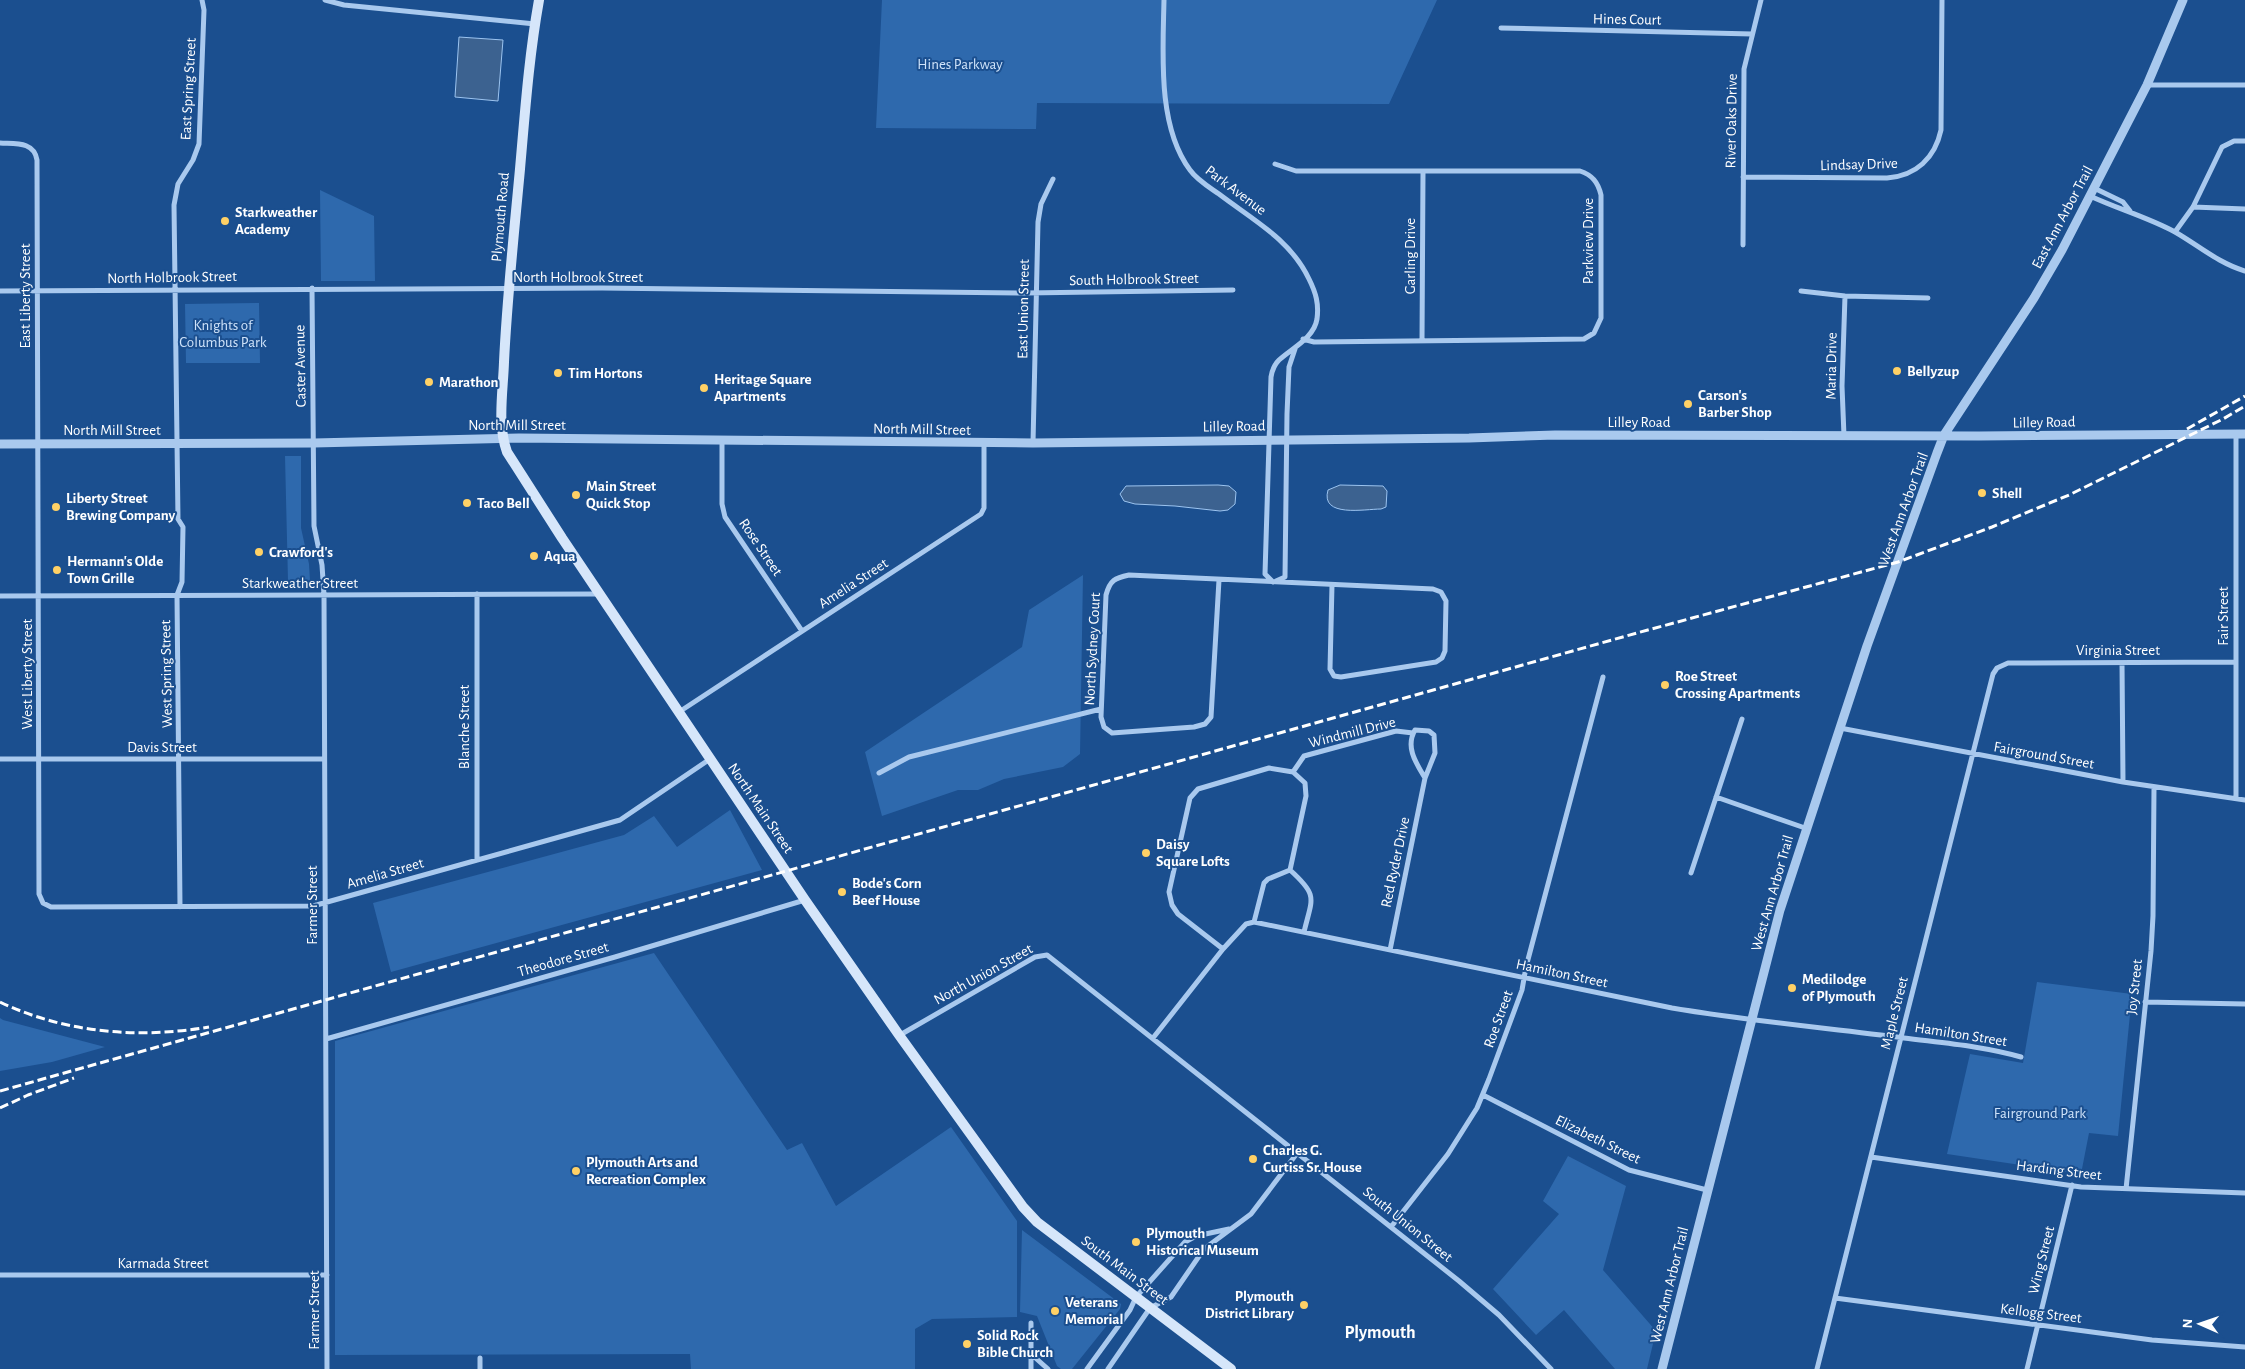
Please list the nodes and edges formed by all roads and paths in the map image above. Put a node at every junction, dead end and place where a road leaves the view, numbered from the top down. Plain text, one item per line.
1 (202, 0) edge
2 (326, 0) edge
3 (539, 0) edge
4 (1164, 0) edge
5 (1761, 0) edge
6 (1942, 0) edge
7 (2183, 0) edge
8 (535, 24) junction
9 (1501, 28) dead end
10 (1752, 34) junction
11 (2147, 85) junction
12 (2245, 85) edge
13 (2245, 141) edge
14 (0, 143) edge
15 (1275, 164) dead end
16 (1423, 172) junction
17 (1743, 177) junction
18 (1053, 179) dead end
19 (2092, 192) junction
20 (2193, 207) junction
21 (2245, 208) edge
22 (2175, 232) junction
23 (1743, 245) dead end
24 (2245, 271) edge
25 (312, 288) junction
26 (175, 290) junction
27 (509, 290) junction
28 (1233, 290) dead end
29 (0, 291) edge
30 (38, 291) junction
31 (1801, 291) dead end
32 (1035, 292) junction
33 (1845, 296) junction
34 (1928, 298) dead end
35 (1303, 339) junction
36 (1422, 341) junction
37 (1296, 348) junction
38 (2240, 434) edge
39 (1944, 435) junction
40 (1844, 436) junction
41 (502, 438) junction
42 (1270, 439) junction
43 (1287, 439) junction
44 (722, 440) junction
45 (178, 443) junction
46 (314, 443) junction
47 (984, 443) junction
48 (1033, 443) junction
49 (0, 444) edge
50 (38, 444) junction
51 (1219, 580) junction
52 (1273, 582) junction
53 (1332, 585) junction
54 (477, 594) junction
55 (600, 594) junction
56 (324, 595) junction
57 (0, 596) edge
58 (39, 596) junction
59 (177, 596) junction
60 (802, 631) junction
61 (2236, 662) junction
62 (2122, 663) junction
63 (2000, 666) joint
64 (1603, 677) dead end
65 (1101, 710) junction
66 (679, 712) junction
67 (1742, 719) dead end
68 (1839, 728) junction
69 (1413, 733) junction
70 (1973, 755) junction
71 (0, 759) edge
72 (179, 759) junction
73 (324, 759) junction
74 (710, 759) junction
75 (39, 760) junction
76 (1293, 772) junction
77 (879, 773) dead end
78 (1425, 778) junction
79 (2123, 782) junction
80 (2154, 787) junction
81 (1716, 797) junction
82 (2236, 798) junction
83 (2245, 800) edge
84 (1805, 828) junction
85 (477, 860) junction
86 (1290, 870) junction
87 (1691, 873) dead end
88 (805, 900) junction
89 (43, 903) joint
90 (325, 903) junction
91 (180, 907) junction
92 (1254, 922) junction
93 (1304, 932) junction
94 (1223, 949) junction
95 (1390, 950) junction
96 (1077, 977) joint
97 (1524, 978) junction
98 (2145, 1002) junction
99 (2245, 1004) edge
100 (1750, 1020) junction
101 (899, 1035) junction
102 (1901, 1037) junction
103 (1153, 1038) junction
104 (326, 1039) junction
105 (2020, 1056) dead end
106 (1483, 1095) junction
107 (1298, 1152) junction
108 (1871, 1157) junction
109 (2072, 1185) junction
110 (1009, 1187) joint
111 (2126, 1189) junction
112 (1707, 1190) junction
113 (2245, 1192) edge
114 (1391, 1227) junction
115 (1230, 1229) junction
116 (0, 1275) edge
117 (327, 1276) junction
118 (1136, 1298) junction
119 (1835, 1298) junction
120 (1150, 1308) junction
121 (1031, 1324) dead end
122 (2037, 1326) junction
123 (2245, 1347) edge
124 (1031, 1354) junction
125 (480, 1358) dead end
126 (327, 1369) edge
127 (480, 1369) edge
128 (1030, 1369) edge
129 (1048, 1369) edge
130 (1086, 1369) edge
131 (1108, 1369) edge
132 (1231, 1369) edge
133 (1550, 1369) edge
134 (1662, 1369) edge
135 (1817, 1369) edge
136 (2027, 1369) edge

1 - 26 street, East Spring Street
2 - 8 street
3 - 8 main road, Plymouth Road
4 - 35 street, Park Avenue
5 - 10 street, River Oaks Drive
6 - 17 street, Lindsay Drive
7 - 11 street, East Ann Arbor Trail
8 - 27 main road, Plymouth Road
9 - 10 street, Hines Court
10 - 17 street, River Oaks Drive
11 - 12 street
11 - 19 street, East Ann Arbor Trail
13 - 20 street
14 - 30 street, East Liberty Street
15 - 16 street, Parkview Drive
16 - 36 street, Garling Drive
16 - 36 street, Parkview Drive
17 - 23 street, River Oaks Drive
18 - 32 street, East Union Street
19 - 22 street
19 - 39 street, East Ann Arbor Trail
20 - 21 street
20 - 22 street
22 - 24 street
25 - 26 street, North Holbrook Street
25 - 27 street, North Holbrook Street
25 - 46 street, Caster Avenue
26 - 30 street, North Holbrook Street
26 - 45 street, East Spring Street
27 - 32 street, North Holbrook Street
27 - 41 main road, Plymouth Road
28 - 32 street, South Holbrook Street
29 - 30 street, North Holbrook Street
30 - 50 street, East Liberty Street
31 - 33 street
32 - 48 street, East Union Street
33 - 34 street
33 - 40 street, Maria Drive
35 - 36 street, Parkview Drive
35 - 37 street, Park Avenue
37 - 42 street
37 - 43 street
38 - 39 street, Lilley Road
38 - 61 street, Fair Street
39 - 40 street, Lilley Road
39 - 68 street, West Ann Arbor Trail
40 - 43 street, Lilley Road
41 - 44 street, North Mill Street
41 - 46 street, North Mill Street
41 - 55 main road, North Main Street
42 - 43 street, Lilley Road
42 - 48 street, Lilley Road
42 - 52 street
43 - 52 street
44 - 47 street, North Mill Street
44 - 60 street, Rose Street
45 - 46 street, North Mill Street
45 - 50 street, North Mill Street
45 - 59 street, West Spring Street
46 - 56 street, Farmer Street
47 - 48 street, North Mill Street
47 - 60 street, Amelia Street
49 - 50 street, North Mill Street
50 - 58 street, West Liberty Street
51 - 52 street, North Sydney Court
51 - 65 street, North Sydney Court
51 - 65 street, North Sydney Court
52 - 53 street, North Sydney Court
53 - 53 street, North Sydney Court
54 - 55 street, Starkweather Street
54 - 56 street, Starkweather Street
54 - 85 street, Blanche Street
55 - 66 main road, North Main Street
56 - 59 street, Starkweather Street
56 - 73 street, Farmer Street
57 - 58 street, Starkweather Street
58 - 59 street, Starkweather Street
58 - 75 street, West Liberty Street
59 - 72 street, West Spring Street
60 - 66 street, Amelia Street
61 - 62 street, Virginia Street
61 - 82 street, Fair Street
62 - 63 street, Virginia Street
62 - 79 street
63 - 70 street, Maple Street
64 - 97 street, Roe Street
65 - 77 street
66 - 74 main road, North Main Street
67 - 81 street
68 - 70 street, Fairground Street
68 - 84 street, West Ann Arbor Trail
69 - 76 street, Windmill Drive
69 - 78 street
69 - 78 street, Red Ryder Drive
70 - 79 street, Fairground Street
70 - 102 street, Maple Street
71 - 75 street, Davis Street
72 - 73 street, Davis Street
72 - 75 street, Davis Street
72 - 91 street, West Spring Street
73 - 90 street, Farmer Street
74 - 85 street, Amelia Street
74 - 88 main road, North Main Street
75 - 89 street, West Liberty Street
76 - 86 street
76 - 94 street
78 - 95 street, Red Ryder Drive
79 - 80 street, Fairground Street
80 - 82 street, Fairground Street
80 - 98 street, Joy Street
81 - 84 street
81 - 87 street
82 - 83 street, Fairground Street
84 - 100 street, West Ann Arbor Trail
85 - 90 street, Amelia Street
86 - 92 street
86 - 93 street
88 - 101 main road, North Main Street
88 - 104 street, Theodore Street
89 - 91 street, Amelia Street
90 - 91 street, Amelia Street
90 - 104 street, Farmer Street
92 - 93 street, Hamilton Street
92 - 94 street
93 - 95 street, Hamilton Street
94 - 103 street
95 - 97 street, Hamilton Street
96 - 101 street, North Union Street
96 - 103 street, South Union Street
97 - 100 street, Hamilton Street
97 - 106 street, Roe Street
98 - 99 street
98 - 111 street, Joy Street
100 - 102 street, Hamilton Street
100 - 112 street, West Ann Arbor Trail
101 - 110 main road, North Main Street
102 - 105 street, Hamilton Street
102 - 108 street, Maple Street
103 - 107 street, South Union Street
104 - 117 street, Farmer Street
106 - 112 street, Elizabeth Street
106 - 114 street, Roe Street
107 - 114 street, South Union Street
107 - 115 street
108 - 109 street, Harding Street
108 - 119 street, Maple Street
109 - 111 street, Harding Street
109 - 122 street, Wing Street
110 - 118 main road, South Main Street
111 - 113 street, Harding Street
112 - 134 street, West Ann Arbor Trail
114 - 133 street, South Union Street
115 - 118 street
115 - 120 street
116 - 117 street, Karmada Street
117 - 126 street, Farmer Street
118 - 120 main road, South Main Street
118 - 130 street
119 - 122 street, Kellogg Street
119 - 135 street, Maple Street
120 - 131 street
120 - 132 main road, South Main Street
121 - 124 street
122 - 123 street, Kellogg Street
122 - 136 street, Wing Street
124 - 128 street
124 - 129 street
125 - 127 street

